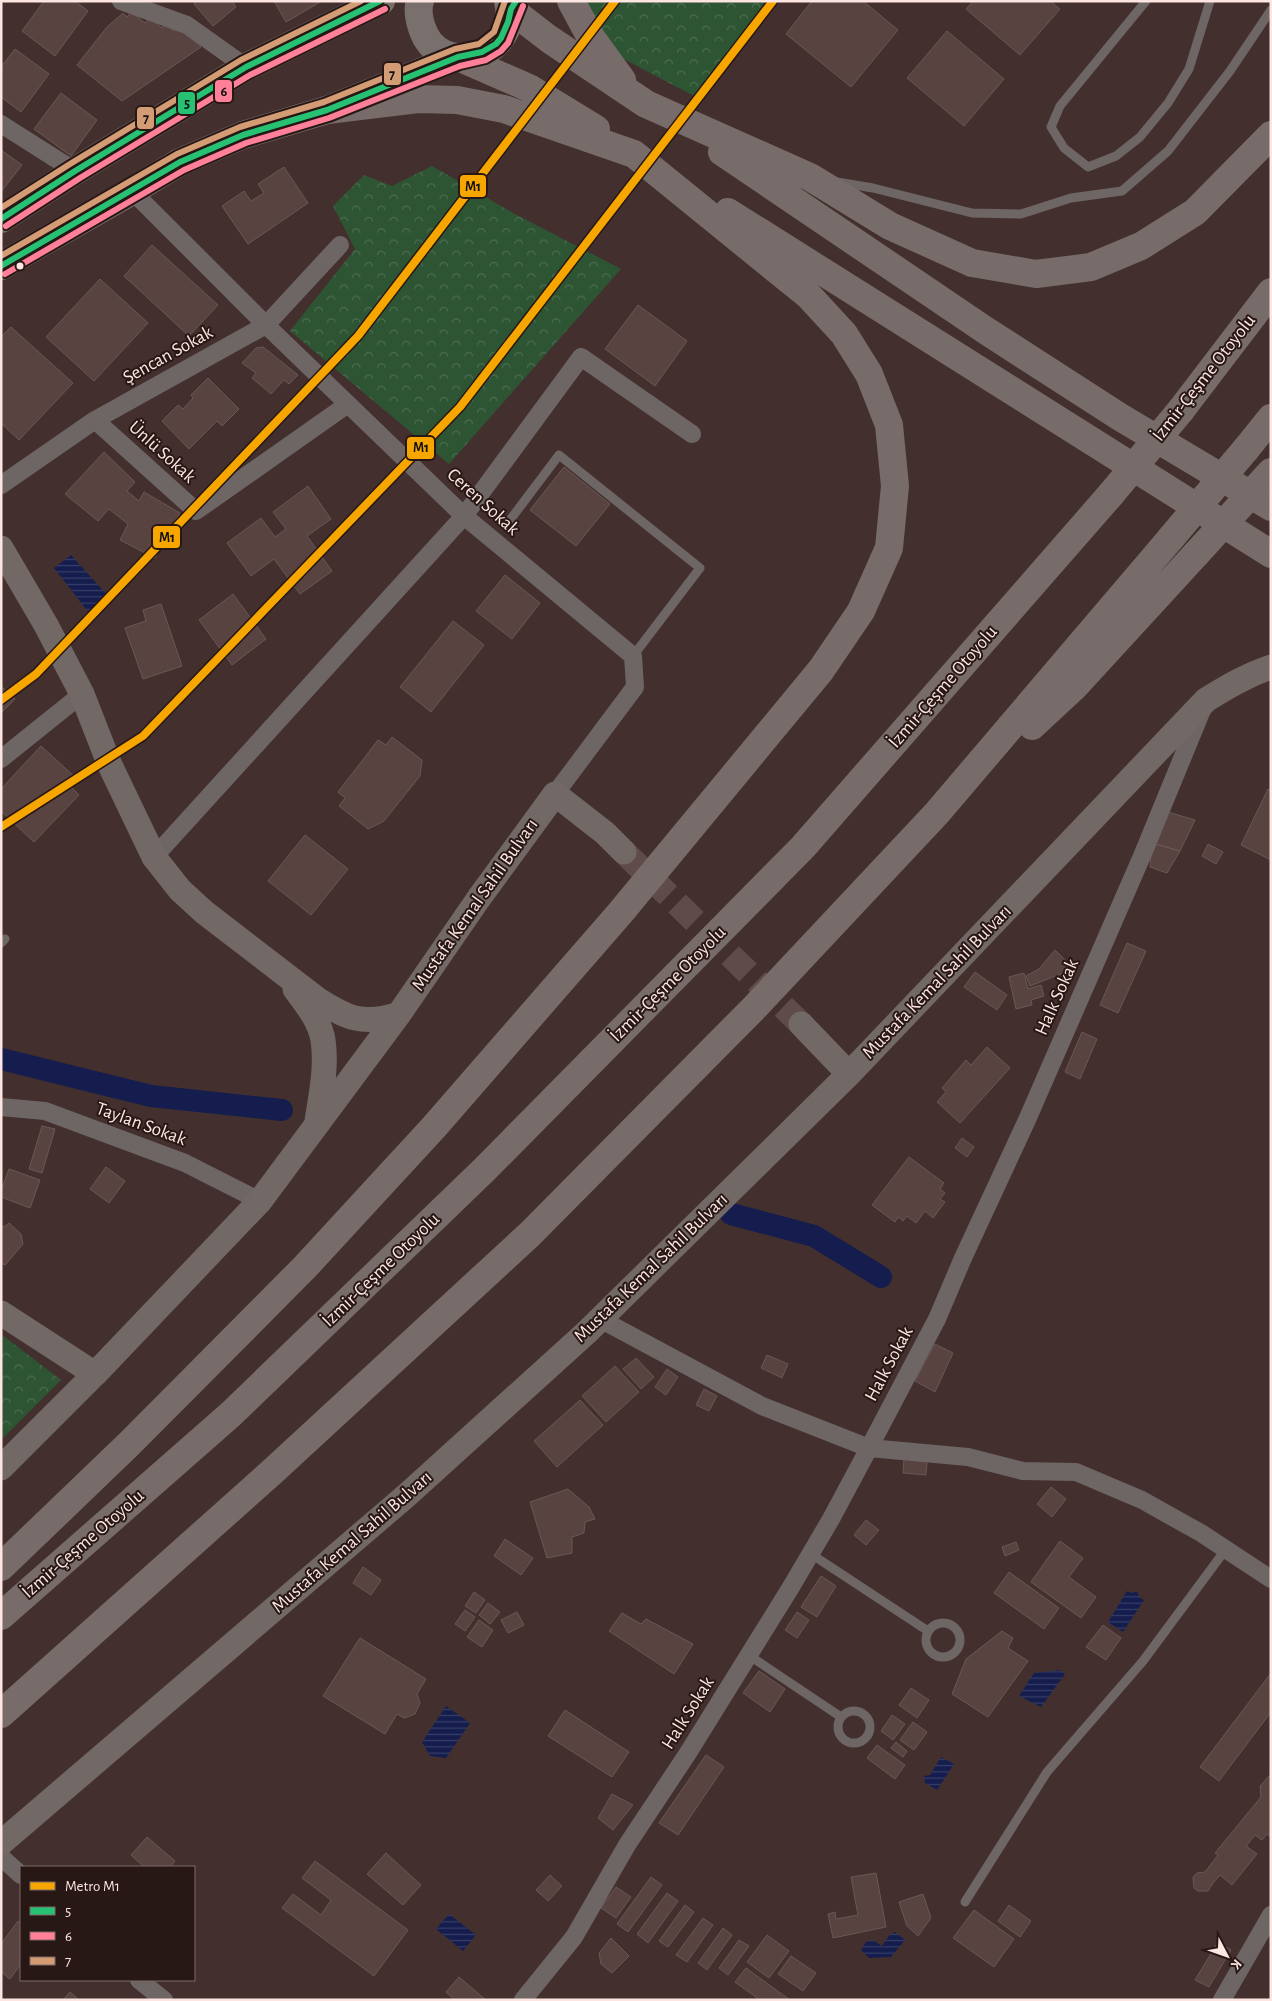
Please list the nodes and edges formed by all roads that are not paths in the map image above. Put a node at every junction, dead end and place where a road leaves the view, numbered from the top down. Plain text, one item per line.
1 (121, 1) edge
2 (420, 1) edge
3 (571, 1) edge
4 (1146, 1) edge
5 (1210, 1) edge
6 (372, 3) edge
7 (511, 4) edge
8 (1271, 10) edge
9 (458, 57) junction
10 (246, 67) junction
11 (655, 108) junction
12 (327, 110) junction
13 (1, 124) edge
14 (1271, 135) edge
15 (634, 154) junction
16 (75, 171) junction
17 (810, 177) junction
18 (132, 191) junction
19 (1, 218) edge
20 (340, 245) dead end
21 (1, 266) edge
22 (1271, 292) edge
23 (266, 325) junction
24 (348, 404) junction
25 (1271, 418) edge
26 (95, 420) junction
27 (692, 434) dead end
28 (1271, 472) edge
29 (1, 485) edge
30 (1271, 507) edge
31 (464, 516) junction
32 (510, 520) dead end
33 (1, 548) edge
34 (1271, 554) edge
35 (633, 656) junction
36 (1271, 667) edge
37 (82, 694) junction
38 (1206, 700) junction
39 (1, 759) edge
40 (555, 794) junction
41 (937, 813) junction
42 (624, 852) tunnel mouth
43 (154, 857) junction
44 (285, 975) junction
45 (333, 1009) junction
46 (399, 1014) junction
47 (801, 1024) tunnel mouth
48 (323, 1039) junction
49 (360, 1066) junction
50 (848, 1074) junction
51 (1, 1107) edge
52 (316, 1126) junction
53 (260, 1202) junction
54 (1, 1313) edge
55 (600, 1319) junction
56 (95, 1374) junction
57 (869, 1448) junction
58 (1, 1468) edge
59 (1226, 1549) junction
60 (811, 1554) junction
61 (1, 1567) edge
62 (1271, 1579) edge
63 (1, 1616) edge
64 (928, 1631) dead end
65 (750, 1656) junction
66 (1, 1714) edge
67 (841, 1717) dead end
68 (1, 1843) edge
69 (1, 1857) edge
70 (20, 1874) edge
71 (965, 1902) dead end
72 (1271, 1916) edge
73 (140, 1981) edge
74 (164, 2000) edge
75 (523, 2000) edge
76 (1222, 2000) edge

1 - 10 street
2 - 9 main road
3 - 11 highway
4 - 5 lane
6 - 10 main road
7 - 9 main road
7 - 11 highway
8 - 17 lane
9 - 12 main road
9 - 15 highway
10 - 16 main road
11 - 17 highway
11 - 30 highway
12 - 15 highway
12 - 18 main road
13 - 16 street
14 - 17 highway
15 - 34 highway
15 - 61 highway
16 - 19 main road
18 - 21 main road
18 - 23 street, Ceren Sokak
20 - 23 street, Şencan Sokak
22 - 63 highway, İzmir-Çeşme Otoyolu, bridge
23 - 24 street, Ceren Sokak
23 - 26 street, Şencan Sokak
24 - 26 street, Ünlü Sokak
24 - 31 street, Ceren Sokak
25 - 41 highway, bridge
26 - 29 street, Şencan Sokak
27 - 31 street
28 - 41 highway, bridge
31 - 35 street, Ceren Sokak
31 - 43 street
32 - 35 lane
33 - 37 street
35 - 40 street
36 - 38 street, Mustafa Kemal Sahil Bulvarı
37 - 39 street
37 - 43 street
38 - 50 street, Mustafa Kemal Sahil Bulvarı
38 - 57 street, Halk Sokak
40 - 42 street
40 - 46 street, Mustafa Kemal Sahil Bulvarı
41 - 66 highway
43 - 44 street
44 - 45 street
44 - 48 street
45 - 46 street
45 - 49 street
46 - 49 street, Mustafa Kemal Sahil Bulvarı
47 - 50 street
48 - 49 street
48 - 52 street
49 - 52 street, Mustafa Kemal Sahil Bulvarı
50 - 55 street, Mustafa Kemal Sahil Bulvarı
51 - 53 street, Taylan Sokak
52 - 53 street, Mustafa Kemal Sahil Bulvarı
53 - 56 street, Mustafa Kemal Sahil Bulvarı
54 - 56 street
55 - 57 street
55 - 68 street, Mustafa Kemal Sahil Bulvarı
56 - 58 street, Mustafa Kemal Sahil Bulvarı
57 - 59 street
57 - 60 street, Halk Sokak
59 - 62 street
59 - 71 lane
60 - 64 lane
60 - 65 street, Halk Sokak
65 - 67 lane
65 - 75 street, Halk Sokak
69 - 70 street
72 - 76 street
73 - 74 street

